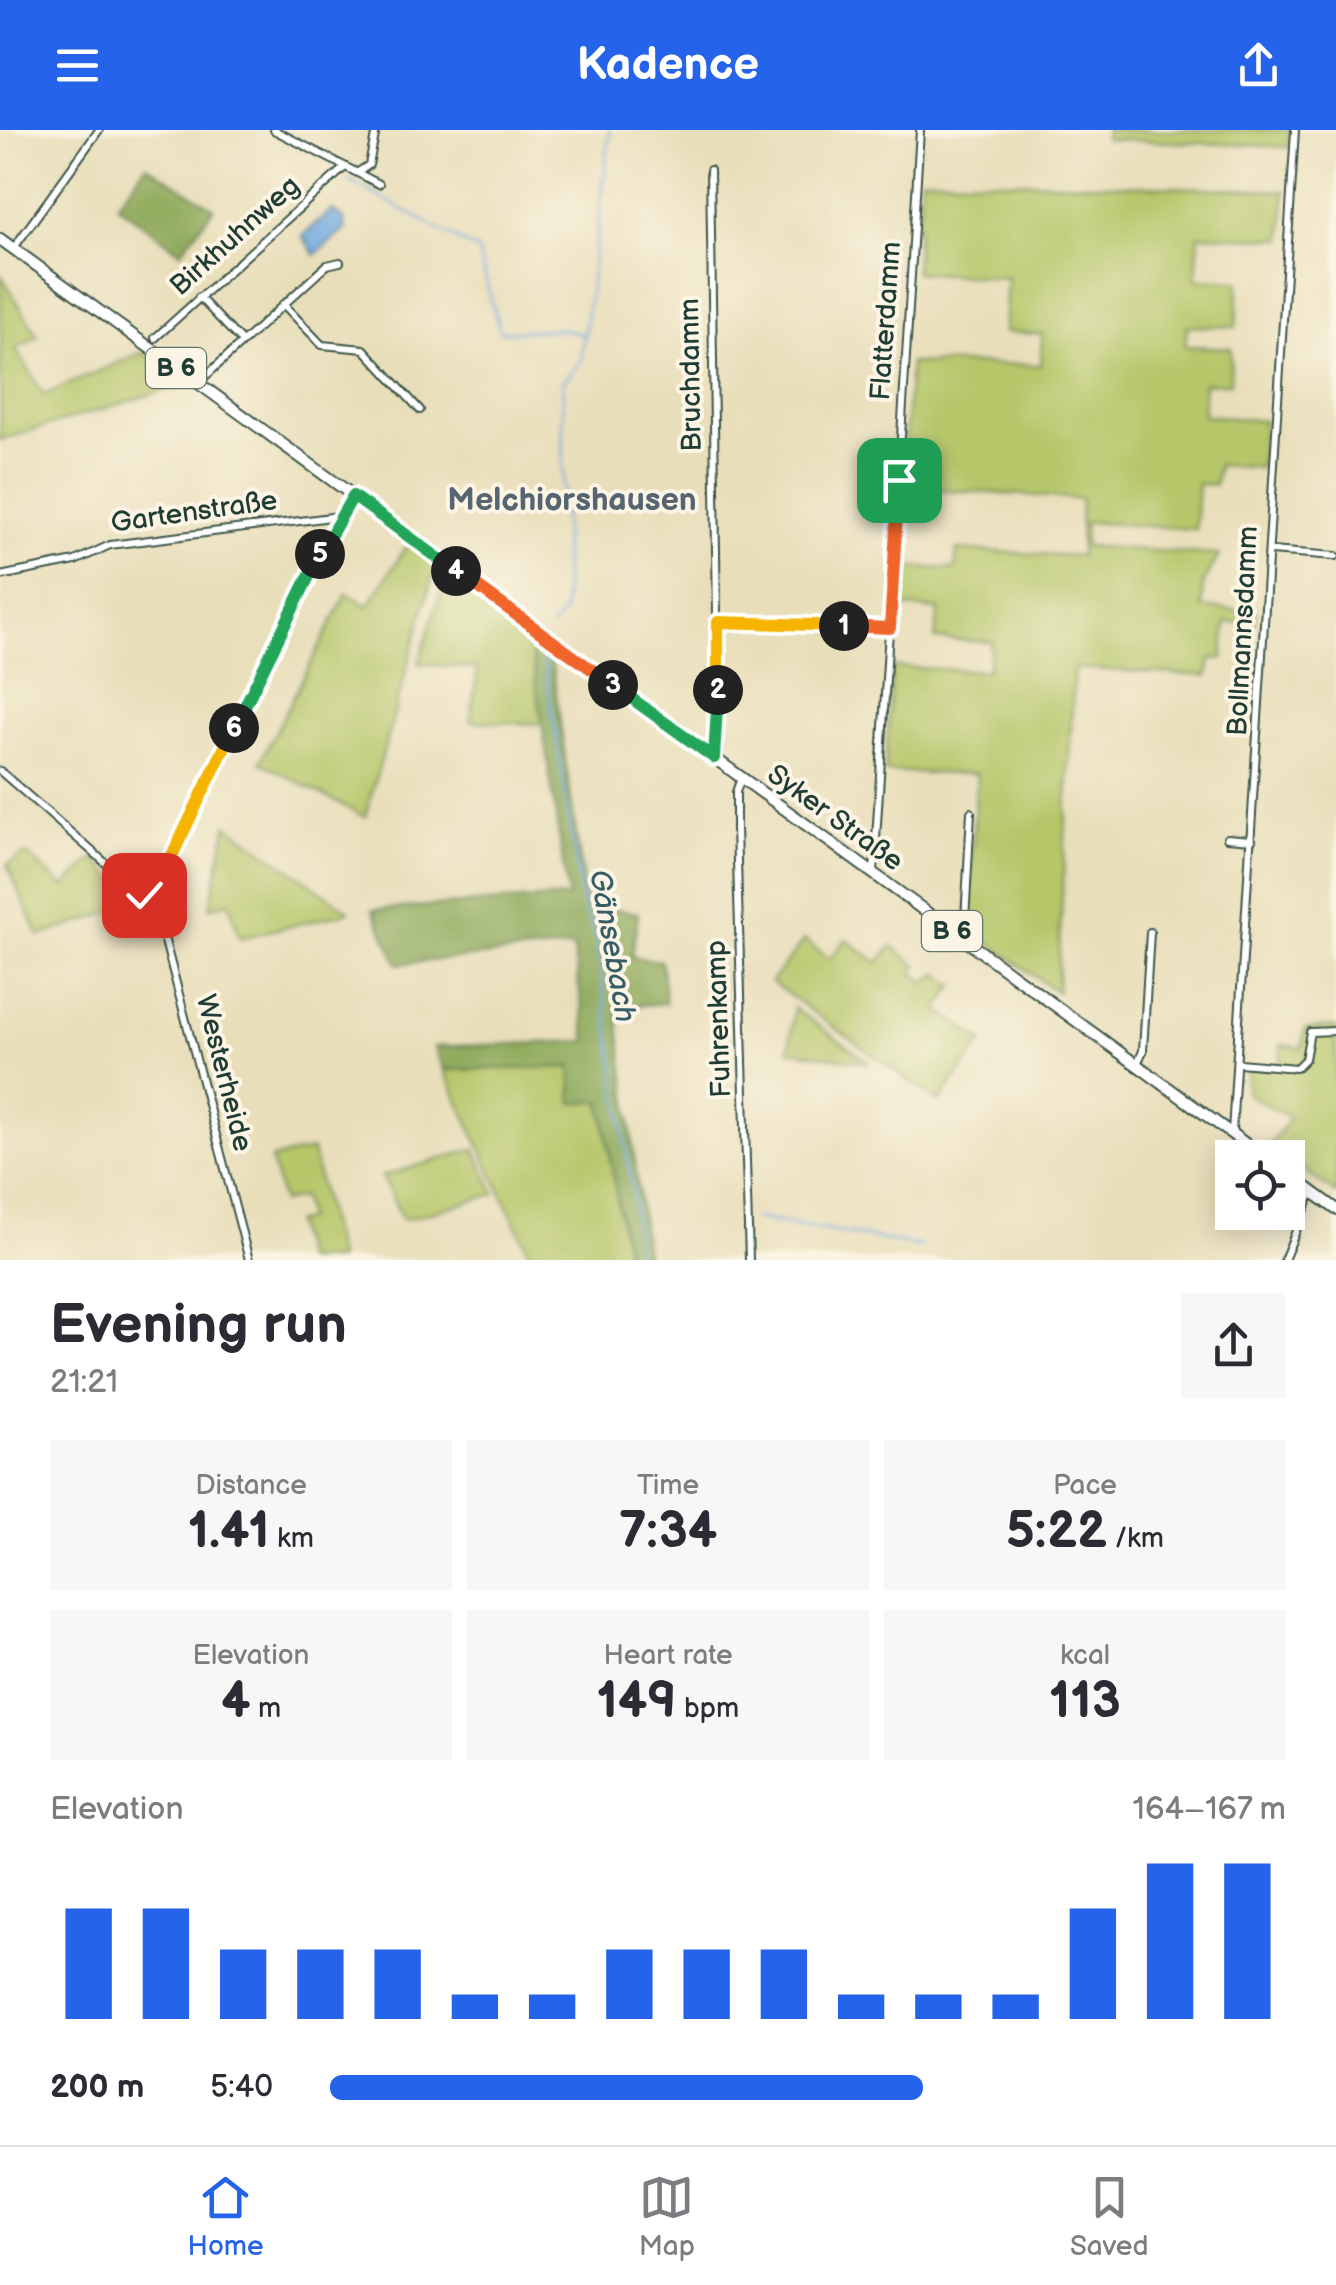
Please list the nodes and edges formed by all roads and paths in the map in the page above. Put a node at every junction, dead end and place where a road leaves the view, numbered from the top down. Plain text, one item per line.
1 (99, 130) edge
2 (274, 130) edge
3 (376, 130) edge
4 (920, 130) edge
5 (1295, 130) edge
6 (345, 167) junction
7 (710, 170) dead end
8 (357, 172) junction
9 (380, 184) dead end
10 (0, 239) edge
11 (13, 249) junction
12 (340, 262) dead end
13 (199, 298) junction
14 (283, 304) junction
15 (155, 338) dead end
16 (242, 342) junction
17 (198, 384) junction
18 (420, 410) dead end
19 (353, 496) junction
20 (339, 516) junction
21 (1271, 551) junction
22 (1336, 556) edge
23 (0, 576) edge
24 (718, 622) junction
25 (890, 628) junction
26 (714, 758) junction
27 (0, 770) edge
28 (742, 778) junction
29 (971, 812) dead end
30 (1227, 838) dead end
31 (1252, 840) junction
32 (874, 874) junction
33 (150, 901) junction
34 (1150, 932) dead end
35 (964, 939) junction
36 (1336, 1030) edge
37 (1239, 1063) junction
38 (1136, 1064) junction
39 (1232, 1134) junction
40 (1240, 1140) edge
41 (1305, 1187) edge
42 (1312, 1192) junction
43 (1336, 1209) edge
44 (249, 1260) edge
45 (748, 1260) edge
46 (1284, 1260) edge

1 - 11 street
2 - 6 street
3 - 8 street
4 - 25 street, Flatterdamm
5 - 21 street, Bollmannsdamm
6 - 8 street
6 - 13 street, Birkhuhnweg
7 - 24 street, Bruchdamm
8 - 9 street
10 - 11 main road, Syker Straße / B 6
11 - 17 main road, Syker Straße / B 6
12 - 14 street
13 - 15 street, Birkhuhnweg
13 - 16 street
14 - 16 street
14 - 18 street
16 - 17 street
17 - 19 main road, Syker Straße / B 6
19 - 20 street
19 - 26 main road, Syker Straße / B 6
20 - 23 street, Gartenstraße
20 - 33 street
21 - 22 street
21 - 31 street, Bollmannsdamm
24 - 25 street
24 - 26 street, Bruchdamm
25 - 32 street, Flatterdamm
26 - 28 main road, Syker Straße / B 6
27 - 33 street
28 - 32 main road, Syker Straße / B 6
28 - 45 street, Fuhrenkamp
29 - 35 street
30 - 31 street
31 - 37 street, Bollmannsdamm
32 - 35 main road, Syker Straße / B 6
33 - 44 street, Westerheide
34 - 38 street
35 - 38 main road, Syker Straße / B 6
36 - 37 street
37 - 39 street, Bollmannsdamm
38 - 39 main road, Syker Straße / B 6
39 - 40 main road, Syker Straße / B 6
41 - 42 main road
42 - 43 main road
42 - 46 street

